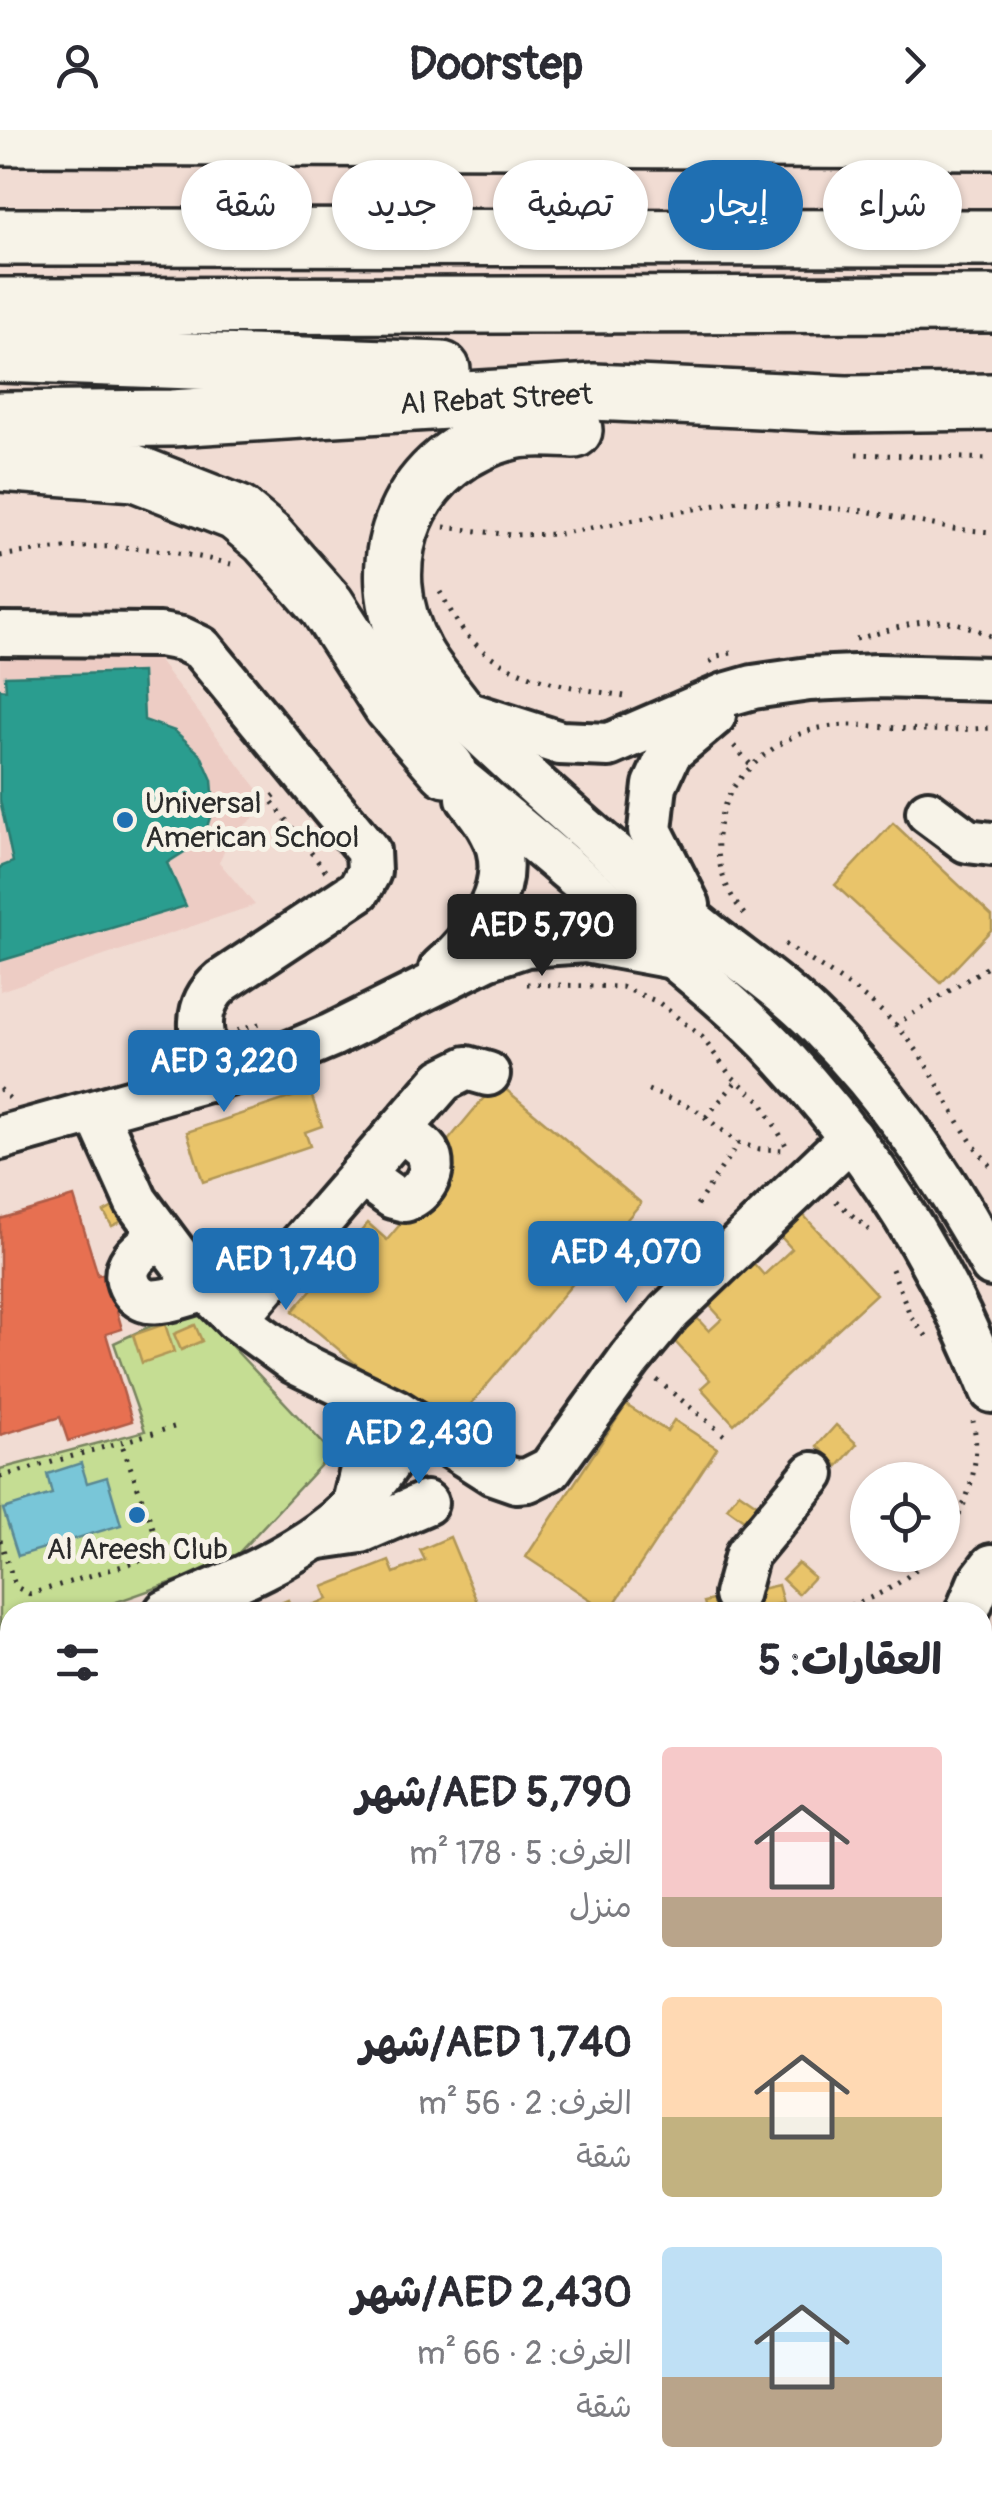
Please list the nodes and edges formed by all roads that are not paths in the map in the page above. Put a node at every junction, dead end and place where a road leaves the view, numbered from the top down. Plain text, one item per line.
1 (0, 137) edge
2 (64, 139) junction
3 (992, 141) edge
4 (0, 146) edge
5 (0, 237) edge
6 (992, 238) edge
7 (992, 304) edge
8 (0, 306) edge
9 (0, 354) edge
10 (594, 392) junction
11 (992, 402) edge
12 (0, 420) edge
13 (851, 429) junction
14 (0, 463) edge
15 (0, 634) edge
16 (992, 679) edge
17 (753, 687) junction
18 (456, 710) junction
19 (447, 770) junction
20 (928, 812) dead end
21 (992, 844) edge
22 (687, 942) junction
23 (410, 995) junction
24 (208, 1061) junction
25 (488, 1074) dead end
26 (107, 1109) junction
27 (3, 1122) edge
28 (851, 1137) junction
29 (992, 1265) edge
30 (236, 1319) junction
31 (363, 1397) junction
32 (981, 1400) edge
33 (412, 1421) junction
34 (814, 1474) dead end
35 (426, 1503) dead end
36 (354, 1504) junction
37 (320, 1537) junction
38 (992, 1566) edge
39 (736, 1594) dead end
40 (188, 1602) edge
41 (965, 1602) edge

1 - 2 highway
2 - 3 highway
2 - 4 highway
5 - 6 highway
7 - 8 highway
9 - 10 highway
10 - 12 highway, Al Rebat Street
10 - 13 highway, Al Rebat Street
11 - 13 highway, Al Rebat Street
13 - 18 highway
14 - 19 highway
15 - 24 street
16 - 17 street
17 - 18 street
17 - 22 street
18 - 22 street
19 - 22 street
19 - 23 street
20 - 21 street
22 - 23 street
22 - 28 street
22 - 29 street
23 - 24 street
24 - 26 street
25 - 30 street
26 - 27 street
26 - 30 street
28 - 32 street
28 - 33 street
30 - 31 street
31 - 33 street
31 - 36 street
33 - 36 street
34 - 39 street
35 - 37 street
36 - 37 street
37 - 40 street
38 - 41 street

